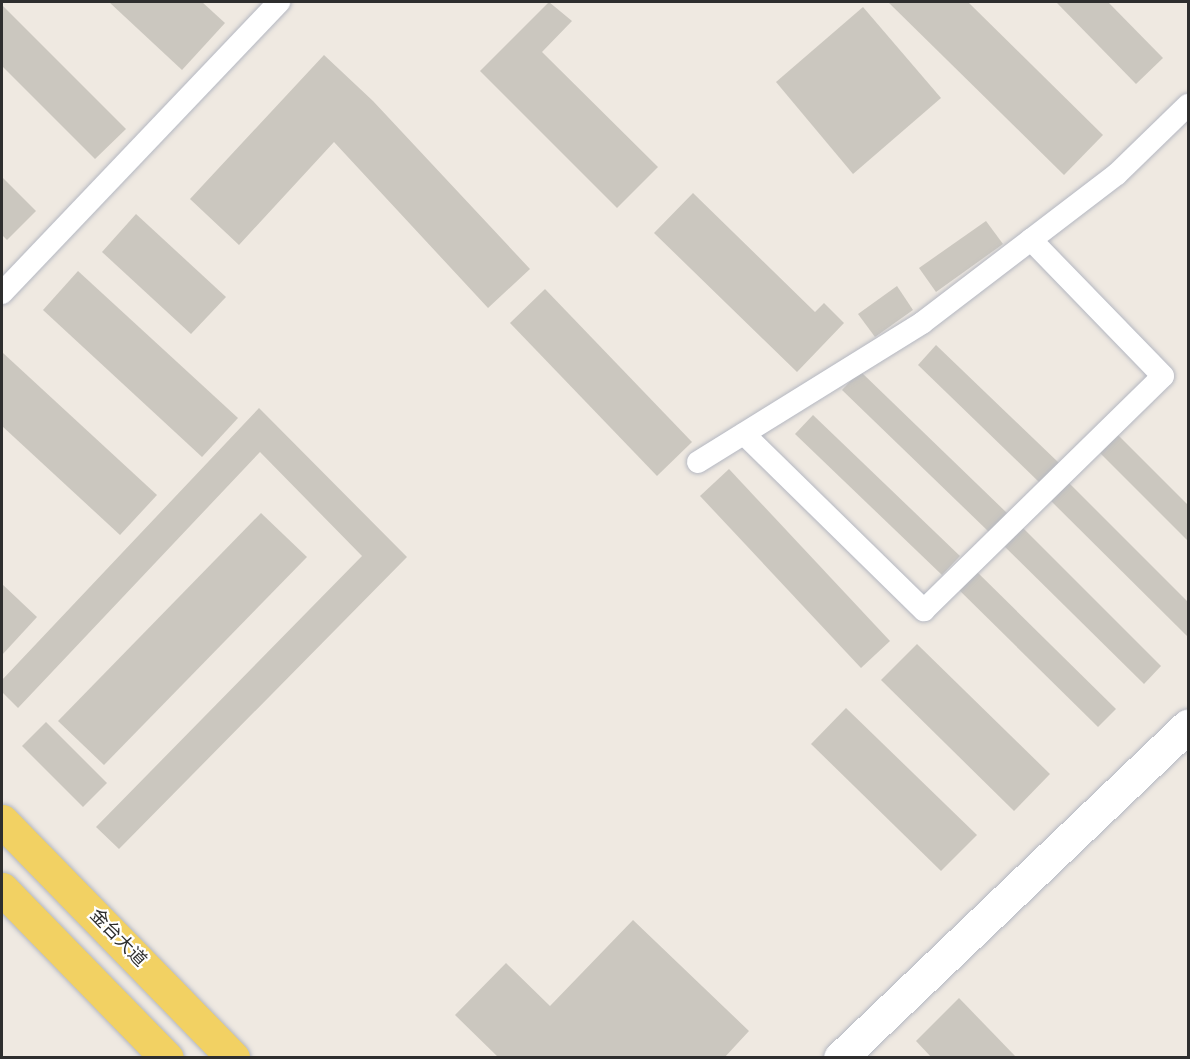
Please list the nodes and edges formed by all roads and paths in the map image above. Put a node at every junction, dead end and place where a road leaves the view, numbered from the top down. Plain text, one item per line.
1 (279, 2) edge
2 (1188, 105) edge
3 (1031, 240) junction
4 (2, 293) edge
5 (744, 434) junction
6 (698, 462) dead end
7 (1188, 726) edge
8 (2, 821) edge
9 (2, 889) edge
10 (168, 1058) edge
11 (233, 1058) edge
12 (840, 1058) edge

1 - 4 street
2 - 3 street
3 - 5 street
3 - 5 street
5 - 6 street
7 - 12 street
8 - 11 main road, 金台大道
9 - 10 main road

